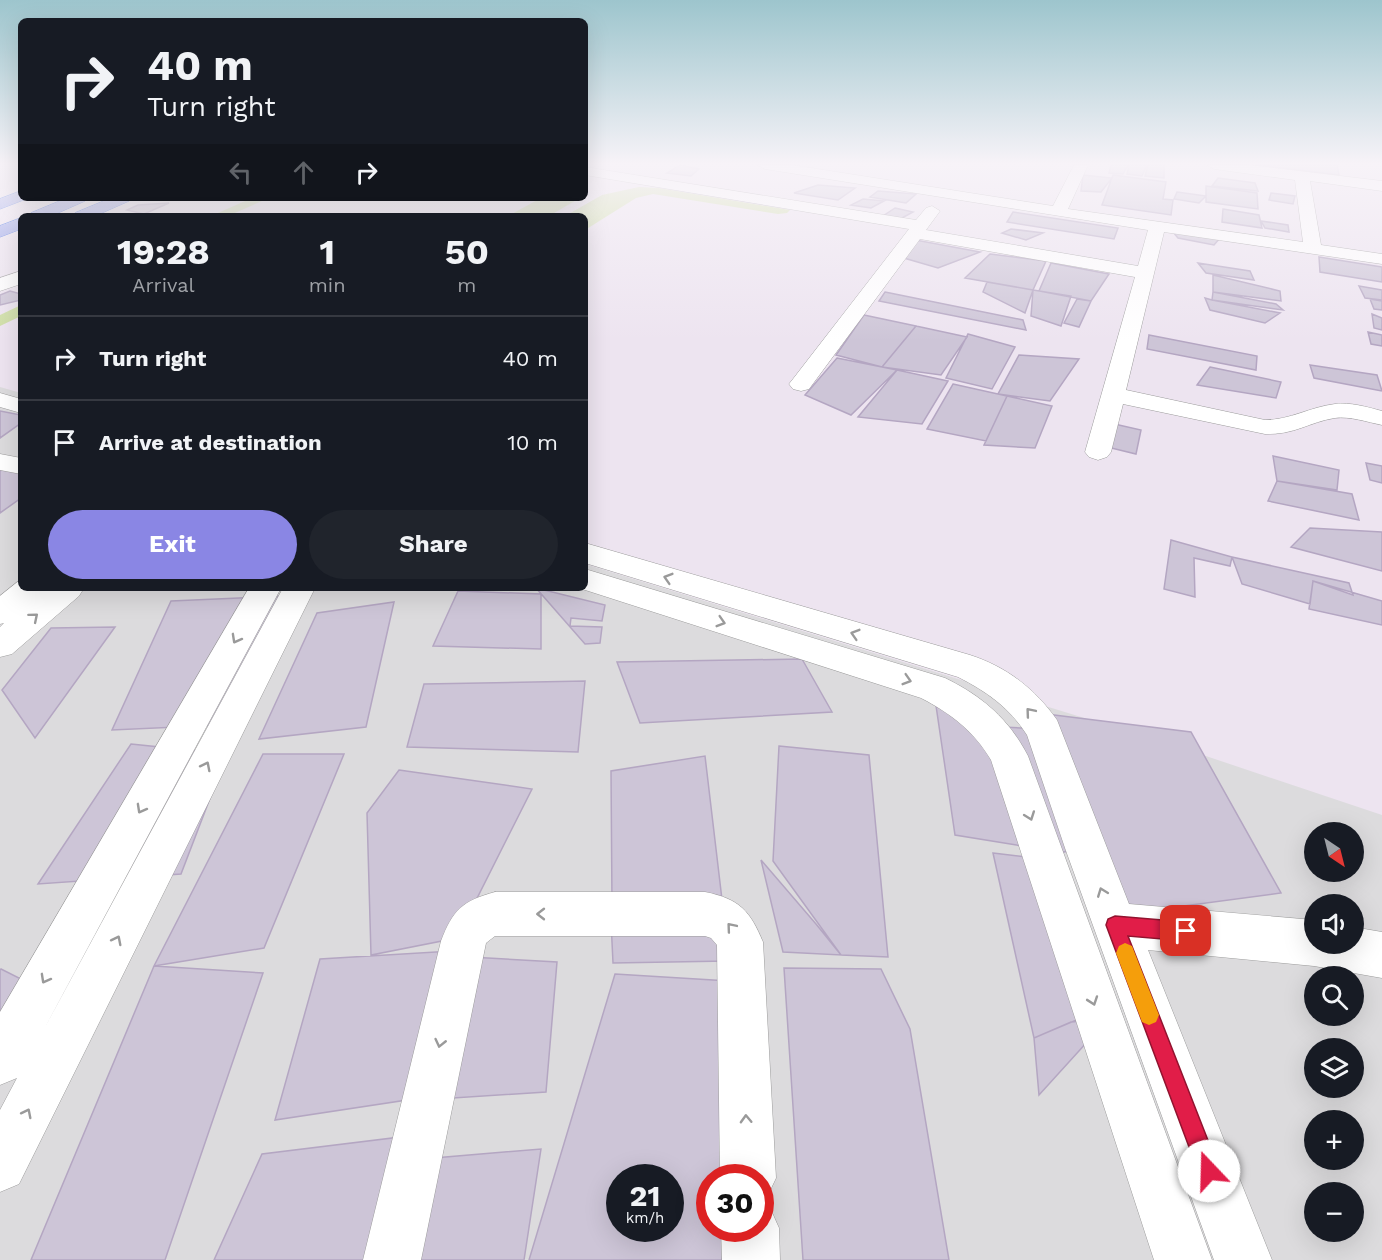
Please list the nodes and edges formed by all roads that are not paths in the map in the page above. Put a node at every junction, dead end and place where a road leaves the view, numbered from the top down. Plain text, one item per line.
1 (18, 224) edge
2 (890, 224) edge
3 (921, 224) edge
4 (1136, 224) edge
5 (1309, 224) edge
6 (1157, 227) junction
7 (917, 229) junction
8 (0, 232) edge
9 (18, 242) edge
10 (1313, 249) junction
11 (0, 250) edge
12 (1382, 259) edge
13 (1146, 273) junction
14 (18, 278) edge
15 (0, 285) edge
16 (0, 381) edge
17 (801, 384) dead end
18 (18, 386) edge
19 (1114, 395) junction
20 (0, 400) edge
21 (18, 405) edge
22 (1382, 418) edge
23 (1098, 452) dead end
24 (0, 462) edge
25 (18, 465) edge
26 (588, 554) edge
27 (588, 580) edge
28 (27, 591) edge
29 (64, 591) edge
30 (263, 591) edge
31 (297, 591) edge
32 (0, 613) edge
33 (0, 645) edge
34 (1115, 925) junction
35 (1304, 942) edge
36 (1364, 952) edge
37 (1382, 955) edge
38 (0, 1060) edge
39 (748, 1164) edge
40 (0, 1165) edge
41 (750, 1242) edge
42 (392, 1260) edge
43 (751, 1260) edge
44 (1183, 1260) edge
45 (1243, 1260) edge

1 - 8 highway
2 - 7 street
3 - 7 street
4 - 6 street
5 - 10 street
6 - 10 street
6 - 13 street
7 - 13 street
7 - 17 street
9 - 11 highway
10 - 12 street
13 - 19 street
14 - 15 street
16 - 18 street
19 - 22 street
19 - 23 street
20 - 21 street
24 - 25 street
34 -> 26 street
27 -> 44 street
28 - 32 street
33 -> 29 street
30 -> 38 street
40 -> 31 street
34 - 35 street
34 - 45 street
36 - 37 street
39 -> 42 street
41 - 43 street

